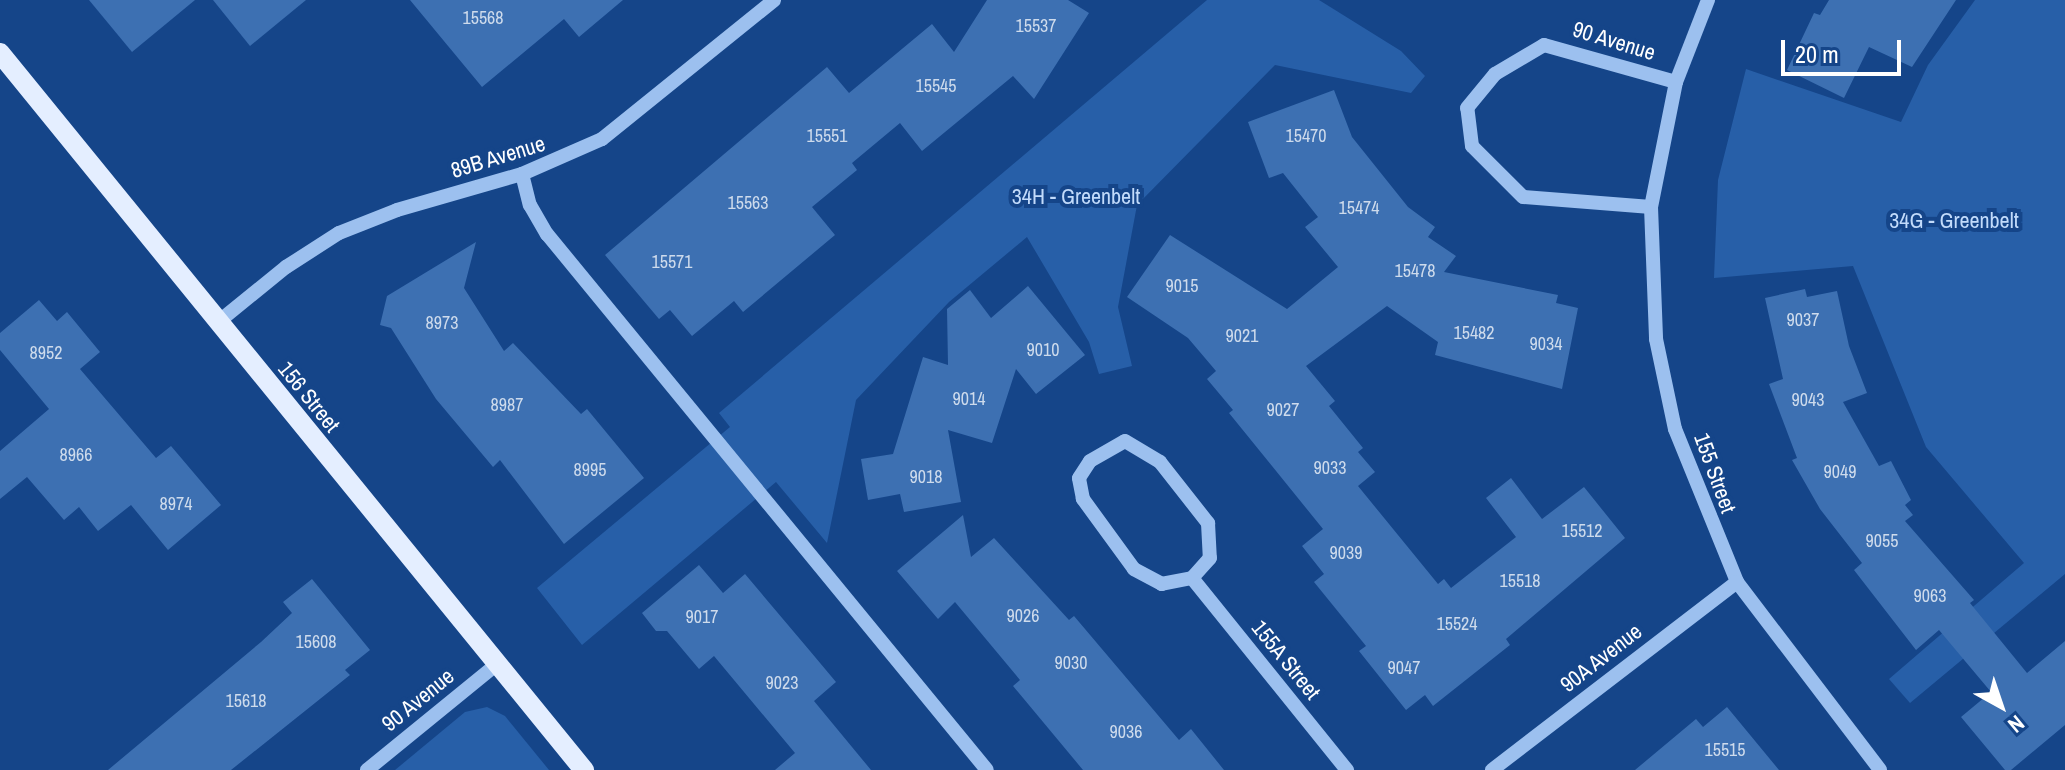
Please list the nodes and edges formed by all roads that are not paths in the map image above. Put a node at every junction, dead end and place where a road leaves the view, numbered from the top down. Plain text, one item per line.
1 (774, 0) edge
2 (1708, 0) edge
3 (0, 53) edge
4 (1676, 82) junction
5 (1662, 142) joint
6 (522, 174) junction
7 (1651, 207) junction
8 (217, 323) junction
9 (1192, 578) junction
10 (1737, 582) junction
11 (497, 664) junction
12 (367, 770) edge
13 (584, 770) edge
14 (987, 770) edge
15 (1347, 770) edge
16 (1492, 770) edge
17 (1880, 770) edge

1 - 6 street, 89B Avenue
2 - 4 street, 90 Avenue
3 - 8 main road, 156 Street
4 - 5 street, 90 Avenue
4 - 7 street, 90 Avenue
5 - 7 street, 155 Street
6 - 8 street, 89B Avenue
6 - 14 street
7 - 10 street, 155 Street
8 - 11 main road, 156 Street
9 - 9 street
9 - 15 street, 155A Street
10 - 16 street, 90A Avenue
10 - 17 street, 155 Street
11 - 12 street, 90 Avenue
11 - 13 main road, 156 Street

